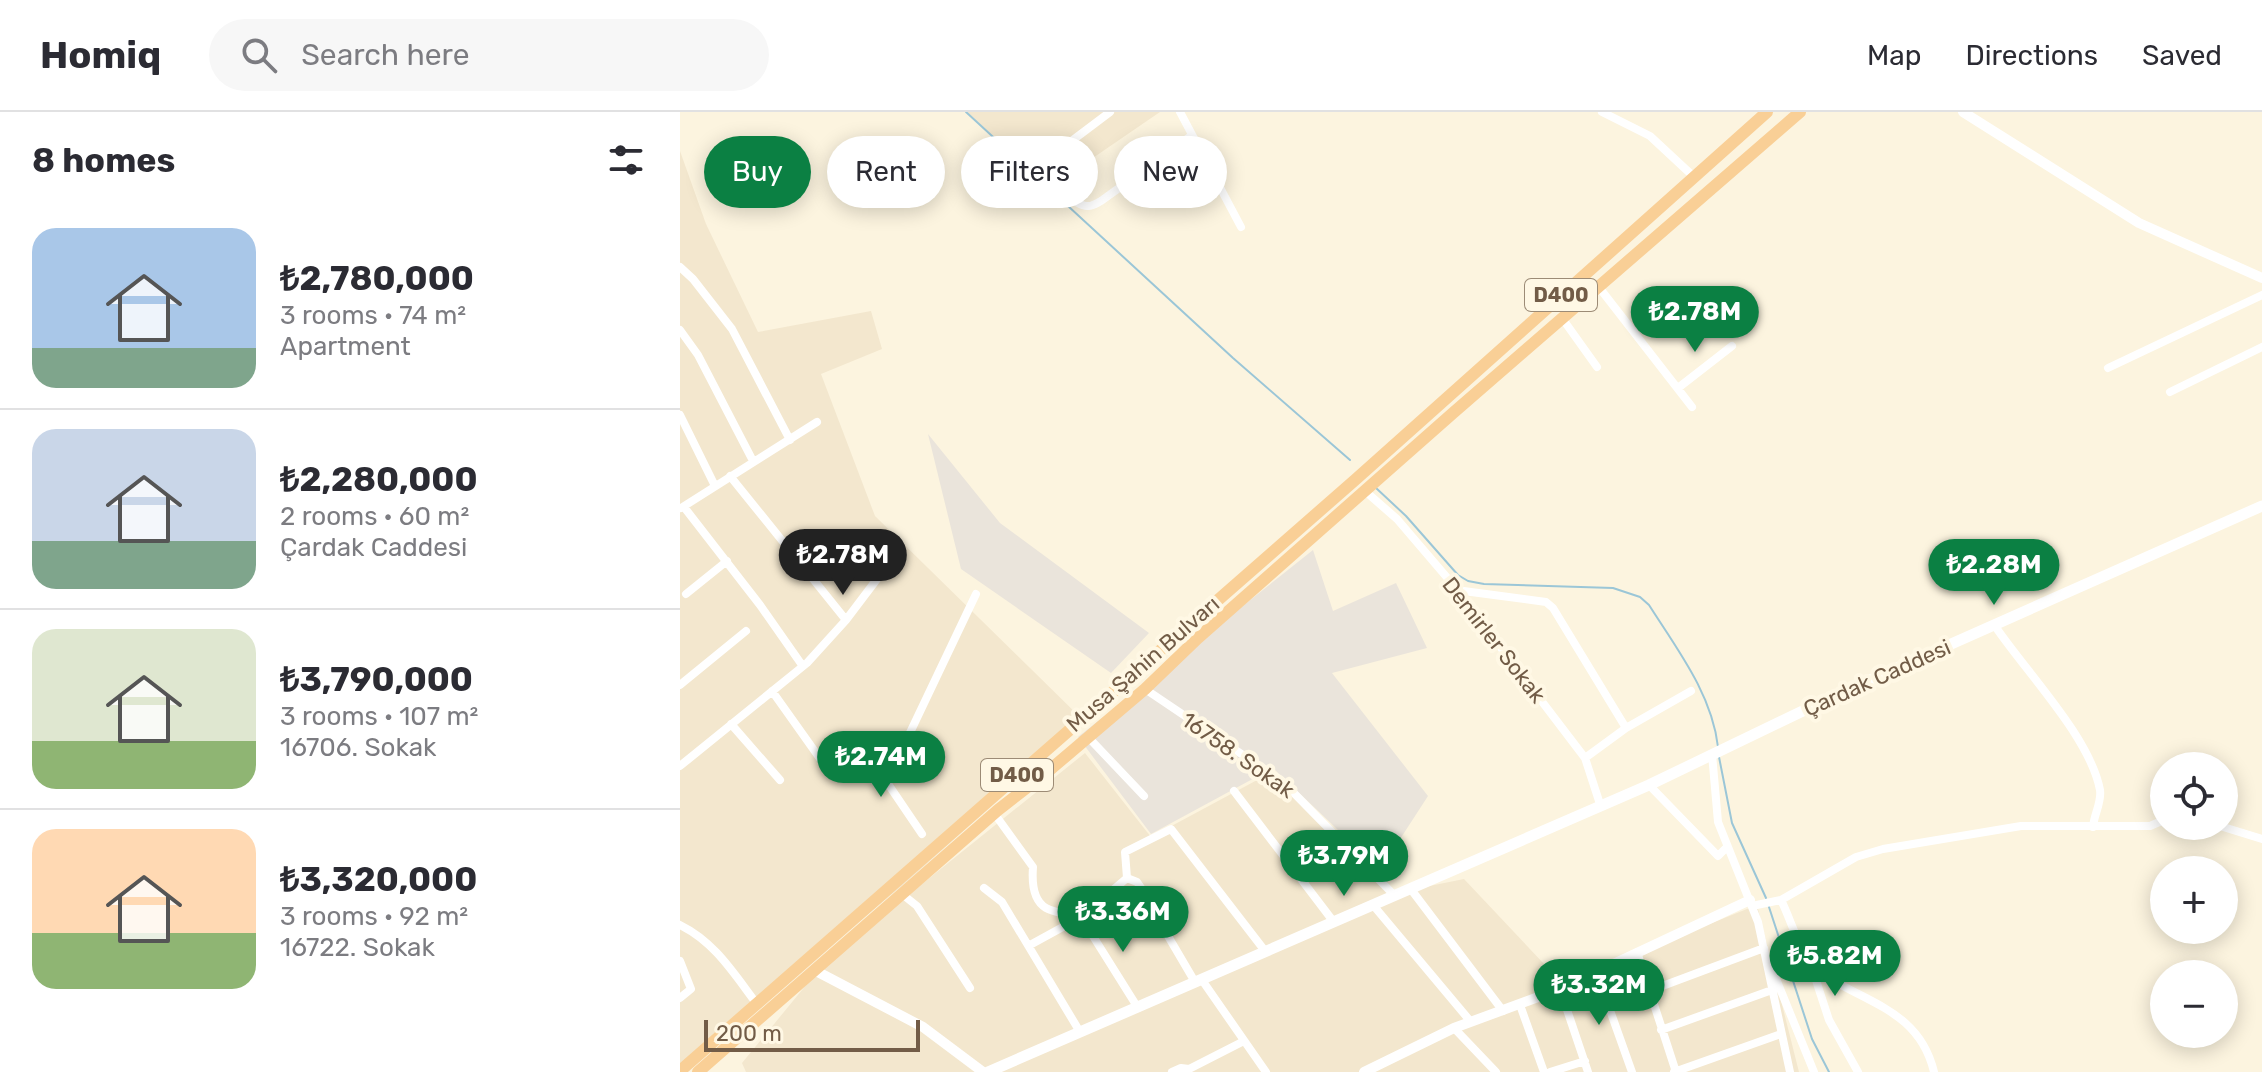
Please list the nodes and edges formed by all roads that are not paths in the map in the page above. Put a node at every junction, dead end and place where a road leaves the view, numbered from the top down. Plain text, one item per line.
1 (1110, 112) edge
2 (1180, 112) edge
3 (1602, 112) edge
4 (1767, 112) edge
5 (1800, 112) edge
6 (1963, 112) edge
7 (1191, 136) edge
8 (1693, 176) junction
9 (1114, 192) edge
10 (1227, 202) edge
11 (1241, 227) dead end
12 (680, 267) edge
13 (2262, 278) edge
14 (1598, 286) junction
15 (2262, 295) edge
16 (1562, 318) junction
17 (680, 330) edge
18 (1732, 346) dead end
19 (2262, 347) edge
20 (1597, 367) dead end
21 (2108, 368) dead end
22 (1678, 388) junction
23 (2170, 392) dead end
24 (1692, 407) dead end
25 (680, 415) edge
26 (817, 422) dead end
27 (790, 440) junction
28 (753, 461) junction
29 (730, 476) junction
30 (715, 486) junction
31 (1365, 491) junction
32 (2262, 506) edge
33 (682, 508) edge
34 (899, 550) dead end
35 (727, 561) junction
36 (1456, 590) junction
37 (686, 594) dead end
38 (976, 594) dead end
39 (846, 620) junction
40 (1995, 626) junction
41 (746, 631) dead end
42 (802, 665) junction
43 (680, 685) edge
44 (1145, 689) junction
45 (772, 691) junction
46 (1691, 691) dead end
47 (731, 724) junction
48 (1626, 728) junction
49 (1088, 737) junction
50 (1714, 752) junction
51 (1585, 758) junction
52 (680, 766) edge
53 (780, 780) dead end
54 (887, 781) junction
55 (1649, 785) junction
56 (1234, 791) dead end
57 (1144, 796) dead end
58 (1600, 804) junction
59 (994, 813) junction
60 (2150, 826) edge
61 (2093, 827) junction
62 (2238, 832) edge
63 (922, 834) dead end
64 (2262, 839) edge
65 (1727, 847) junction
66 (1127, 878) junction
67 (984, 888) dead end
68 (1410, 888) junction
69 (902, 894) junction
70 (1394, 895) junction
71 (1778, 900) junction
72 (1751, 903) junction
73 (1373, 905) junction
74 (1079, 917) junction
75 (1333, 921) junction
76 (680, 925) edge
77 (1030, 945) junction
78 (1764, 948) junction
79 (1265, 951) junction
80 (1637, 952) junction
81 (680, 961) edge
82 (1811, 965) junction
83 (816, 971) junction
84 (1596, 971) junction
85 (1198, 981) junction
86 (970, 988) dead end
87 (1560, 989) junction
88 (1772, 990) junction
89 (1649, 991) junction
90 (680, 998) edge
91 (1520, 1005) junction
92 (752, 1008) junction
93 (1138, 1008) junction
94 (1503, 1011) junction
95 (1471, 1022) junction
96 (1454, 1028) junction
97 (1661, 1030) junction
98 (1080, 1032) junction
99 (1781, 1034) junction
100 (1244, 1041) junction
101 (696, 1058) junction
102 (1585, 1061) junction
103 (1009, 1069) edge
104 (680, 1071) edge
105 (698, 1072) edge
106 (986, 1072) edge
107 (1172, 1072) edge
108 (1266, 1072) edge
109 (1364, 1072) edge
110 (1496, 1072) edge
111 (1544, 1072) edge
112 (1550, 1072) edge
113 (1588, 1072) edge
114 (1632, 1072) edge
115 (1675, 1072) edge
116 (1790, 1072) edge
117 (1814, 1072) edge
118 (1858, 1072) edge
119 (1934, 1072) edge

1 - 9 street
2 - 7 street
3 - 8 street
4 - 8 highway, D400
5 - 14 highway, D400
6 - 13 street
8 - 92 highway, Musa Şahin Bulvarı / D400
10 - 11 street
12 - 27 street
14 - 16 highway, D400
14 - 22 street
15 - 21 street
16 - 20 street
16 - 31 highway, D400
17 - 28 street
18 - 22 street
19 - 23 street
22 - 24 street
25 - 30 street
26 - 27 street
27 - 28 street
28 - 29 street
29 - 30 street
29 - 39 street
30 - 33 street
31 - 36 street, Demirler Sokak
31 - 44 highway, Musa Şahin Bulvarı / D400
32 - 40 main road, Çardak Caddesi
33 - 35 street
34 - 39 street
35 - 37 street
35 - 42 street
36 - 48 street
36 - 51 street, Demirler Sokak
38 - 54 street
39 - 42 street
40 - 50 main road, Çardak Caddesi
40 - 61 street
41 - 43 street
42 - 45 street
44 - 49 highway, Musa Şahin Bulvarı / D400
44 - 70 street, 16758. Sokak
45 - 47 street
45 - 54 street
46 - 48 street
47 - 52 street
47 - 53 street
48 - 51 street
49 - 57 street
49 - 59 highway, Musa Şahin Bulvarı / D400
50 - 55 main road, Çardak Caddesi
50 - 65 street
51 - 58 street, Demirler Sokak
54 - 63 street
55 - 58 main road, Çardak Caddesi
55 - 65 street
56 - 75 street
58 - 68 main road, Çardak Caddesi
59 - 69 highway, Musa Şahin Bulvarı / D400
59 - 74 street
60 - 61 street
61 - 71 street
62 - 64 street
65 - 72 street
66 - 74 street
66 - 79 street
66 - 85 street
67 - 77 street
68 - 70 main road, Çardak Caddesi
68 - 94 street
69 - 83 highway, Musa Şahin Bulvarı / D400
69 - 86 street
70 - 73 main road, Çardak Caddesi
71 - 72 street
71 - 82 street
72 - 78 street
72 - 80 street
73 - 75 main road, Çardak Caddesi
73 - 95 street
74 - 77 street
74 - 93 street
75 - 79 main road, Çardak Caddesi
76 - 92 street
77 - 98 street
78 - 88 street
78 - 89 street
78 - 117 street
79 - 85 main road, Çardak Caddesi
80 - 84 street
80 - 89 street
81 - 90 street
82 - 118 street
82 - 119 street
83 - 105 highway, Musa Şahin Bulvarı / D400
83 - 106 street
84 - 87 street
84 - 114 street
85 - 93 main road, Çardak Caddesi
85 - 100 street
87 - 91 street
87 - 102 street
88 - 97 street
88 - 99 street
89 - 97 street
91 - 94 street
91 - 111 street
92 - 101 highway, Musa Şahin Bulvarı / D400
92 - 101 highway
93 - 98 main road, Çardak Caddesi
94 - 95 street
95 - 96 street
96 - 109 street
96 - 110 street
97 - 115 street
98 - 103 main road, Çardak Caddesi
99 - 115 street
99 - 116 street
100 - 107 street
100 - 108 street
101 - 104 highway, Musa Şahin Bulvarı / D400
102 - 112 street
102 - 113 street
103 - 106 main road, Çardak Caddesi

